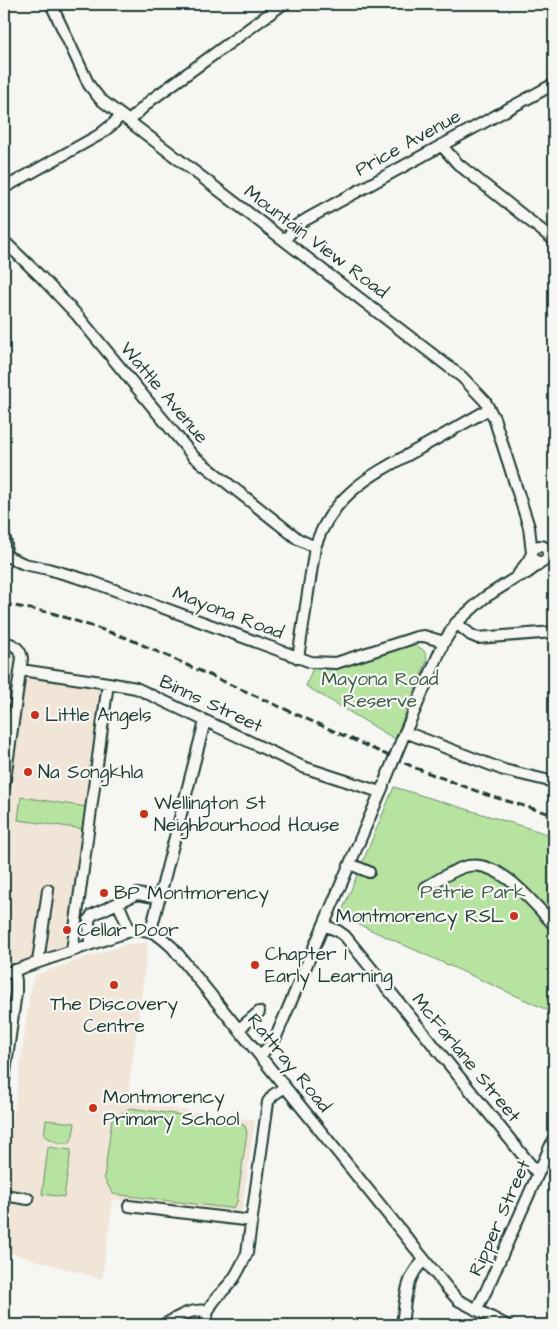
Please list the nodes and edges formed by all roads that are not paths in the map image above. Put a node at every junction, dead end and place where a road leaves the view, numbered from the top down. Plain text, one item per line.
1 (51, 4) edge
2 (284, 4) edge
3 (554, 84) edge
4 (125, 118) junction
5 (441, 145) junction
6 (4, 188) edge
7 (4, 240) edge
8 (285, 240) junction
9 (554, 240) edge
10 (489, 409) junction
11 (529, 528) junction
12 (4, 537) edge
13 (547, 546) edge
14 (315, 547) junction
15 (532, 553) junction
16 (5, 555) edge
17 (548, 557) edge
18 (516, 576) junction
19 (456, 623) junction
20 (554, 632) edge
21 (4, 642) edge
22 (444, 642) junction
23 (298, 658) junction
24 (21, 670) junction
25 (108, 682) junction
26 (205, 721) junction
27 (405, 732) junction
28 (554, 782) edge
29 (4, 785) edge
30 (380, 792) junction
31 (350, 864) junction
32 (369, 872) dead end
33 (426, 887) dead end
34 (48, 890) dead end
35 (160, 898) junction
36 (118, 903) junction
37 (324, 925) junction
38 (554, 925) edge
39 (150, 930) junction
40 (130, 931) junction
41 (90, 944) junction
42 (72, 951) junction
43 (38, 962) junction
44 (9, 972) edge
45 (259, 1012) dead end
46 (239, 1029) junction
47 (261, 1055) junction
48 (4, 1080) edge
49 (285, 1087) junction
50 (554, 1138) edge
51 (538, 1174) junction
52 (4, 1195) edge
53 (28, 1199) dead end
54 (129, 1206) dead end
55 (252, 1221) junction
56 (424, 1261) junction
57 (476, 1310) junction
58 (207, 1311) junction
59 (163, 1325) edge
60 (205, 1325) edge
61 (402, 1325) edge
62 (506, 1325) edge

1 - 4 street, Mountain View Road
2 - 4 street
3 - 5 street, Price Avenue
4 - 6 street
4 - 8 street, Mountain View Road
5 - 8 street, Price Avenue
5 - 9 street
7 - 14 street, Wattle Avenue
8 - 10 street, Mountain View Road
10 - 11 street, Mountain View Road
10 - 14 street
11 - 13 street, Mountain View Road
11 - 15 street, Mountain View Road
12 - 16 street
13 - 15 street
13 - 17 street
14 - 23 street
15 - 17 street
15 - 18 street
16 - 23 street, Mayona Road
17 - 18 street
18 - 19 street
19 - 20 street
19 - 22 street
21 - 24 street
22 - 23 street, Mayona Road
22 - 27 street
24 - 25 street, Binns Street
24 - 29 street
25 - 26 street, Binns Street
25 - 42 street
26 - 30 street, Binns Street
26 - 35 street
27 - 28 street
27 - 30 street, bridge
30 - 31 street
31 - 32 street
31 - 37 street
33 - 38 street
34 - 43 street
35 - 36 street
35 - 39 street
36 - 40 street
36 - 41 street
37 - 47 street
37 - 51 street, McFarlane Street
39 - 40 street
39 - 46 street, Rattray Road
40 - 41 street
41 - 42 street
42 - 43 street
43 - 44 street
44 - 48 street
45 - 46 street
46 - 47 street, Rattray Road
47 - 49 street, Rattray Road
49 - 55 street
49 - 56 street, Rattray Road
50 - 51 street, Ripper Street
51 - 57 street, Ripper Street
52 - 53 street
54 - 55 street
55 - 58 street
56 - 57 street, Rattray Road
56 - 61 street
57 - 62 street, Rattray Road
58 - 59 street
58 - 60 street

